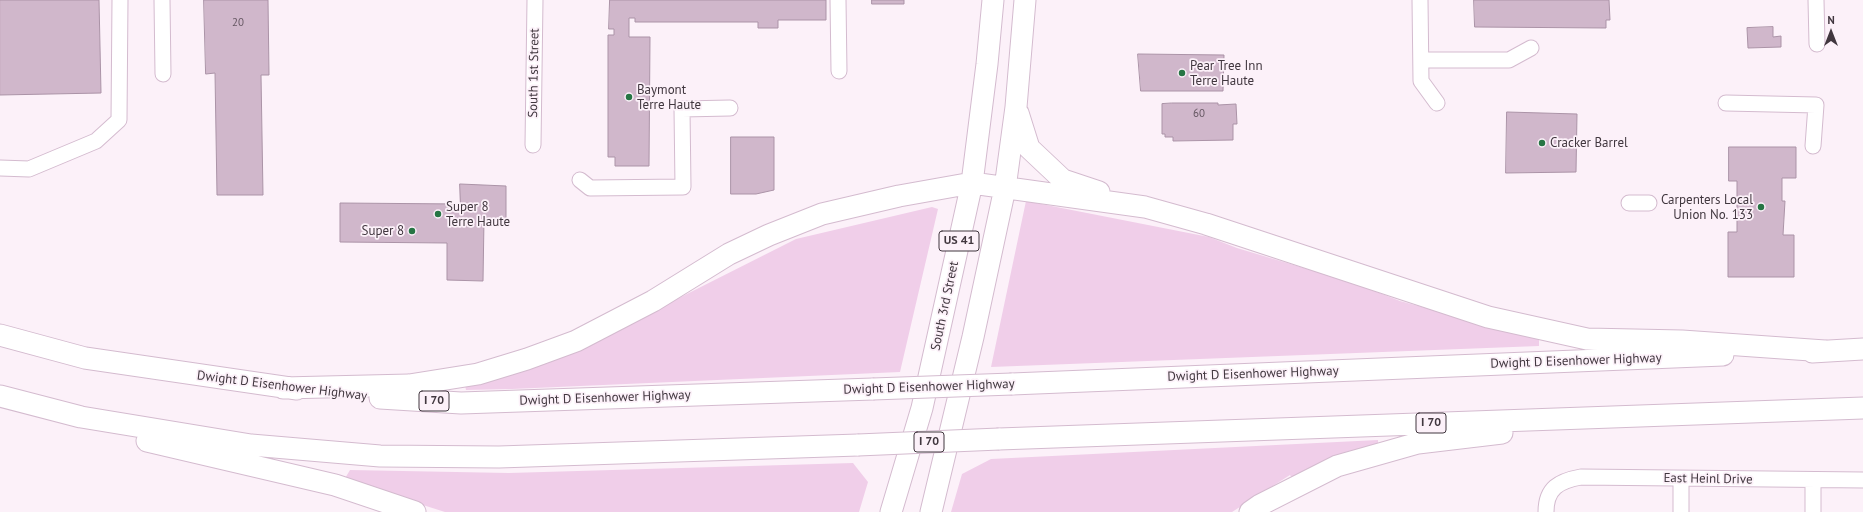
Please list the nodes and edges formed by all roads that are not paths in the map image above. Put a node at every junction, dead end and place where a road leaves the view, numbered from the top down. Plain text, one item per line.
1 (120, 0) edge
2 (162, 0) edge
3 (535, 0) edge
4 (838, 0) edge
5 (993, 0) edge
6 (1025, 0) edge
7 (1420, 0) edge
8 (1816, 0) edge
9 (1818, 44) dead end
10 (1531, 48) dead end
11 (1421, 60) junction
12 (839, 71) dead end
13 (163, 74) dead end
14 (1726, 103) dead end
15 (1437, 104) dead end
16 (1016, 107) junction
17 (730, 108) dead end
18 (533, 145) dead end
19 (1813, 146) dead end
20 (0, 168) edge
21 (580, 180) dead end
22 (972, 183) junction
23 (1005, 188) junction
24 (1628, 203) dead end
25 (1649, 203) dead end
26 (1145, 207) junction
27 (0, 335) edge
28 (1863, 349) edge
29 (1826, 351) junction
30 (283, 388) junction
31 (0, 396) edge
32 (1863, 408) edge
33 (1673, 414) junction
34 (81, 417) junction
35 (1681, 478) junction
36 (1813, 480) junction
37 (1863, 480) edge
38 (415, 512) edge
39 (891, 512) edge
40 (931, 512) edge
41 (1250, 512) edge
42 (1546, 512) edge
43 (1681, 512) edge
44 (1813, 512) edge

1 - 20 street
2 - 13 street
3 - 18 street, South 1st Street
4 - 12 street
5 - 22 highway, South 3rd Street / US 41
6 - 16 highway, US 41
7 - 11 street
8 - 9 street
10 - 11 street
11 - 15 street
14 - 19 street
16 - 23 highway, US 41
16 - 26 highway
17 - 21 street
22 - 23 highway
22 - 30 highway
22 - 39 highway, South 3rd Street / US 41
23 - 26 highway
23 - 40 highway, US 41
24 - 25 street
26 - 29 highway
27 - 30 highway, Dwight D Eisenhower Highway / I 70
28 - 29 highway, Dwight D Eisenhower Highway / I 70
29 - 30 highway, Dwight D Eisenhower Highway / I 70, bridge
31 - 34 highway, I 70
32 - 33 highway, I 70
33 - 34 highway, I 70, bridge
33 - 41 highway
34 - 38 highway
35 - 36 street, East Heinl Drive
35 - 42 street, East Heinl Drive
35 - 43 street
36 - 37 street, East Heinl Drive
36 - 44 street

